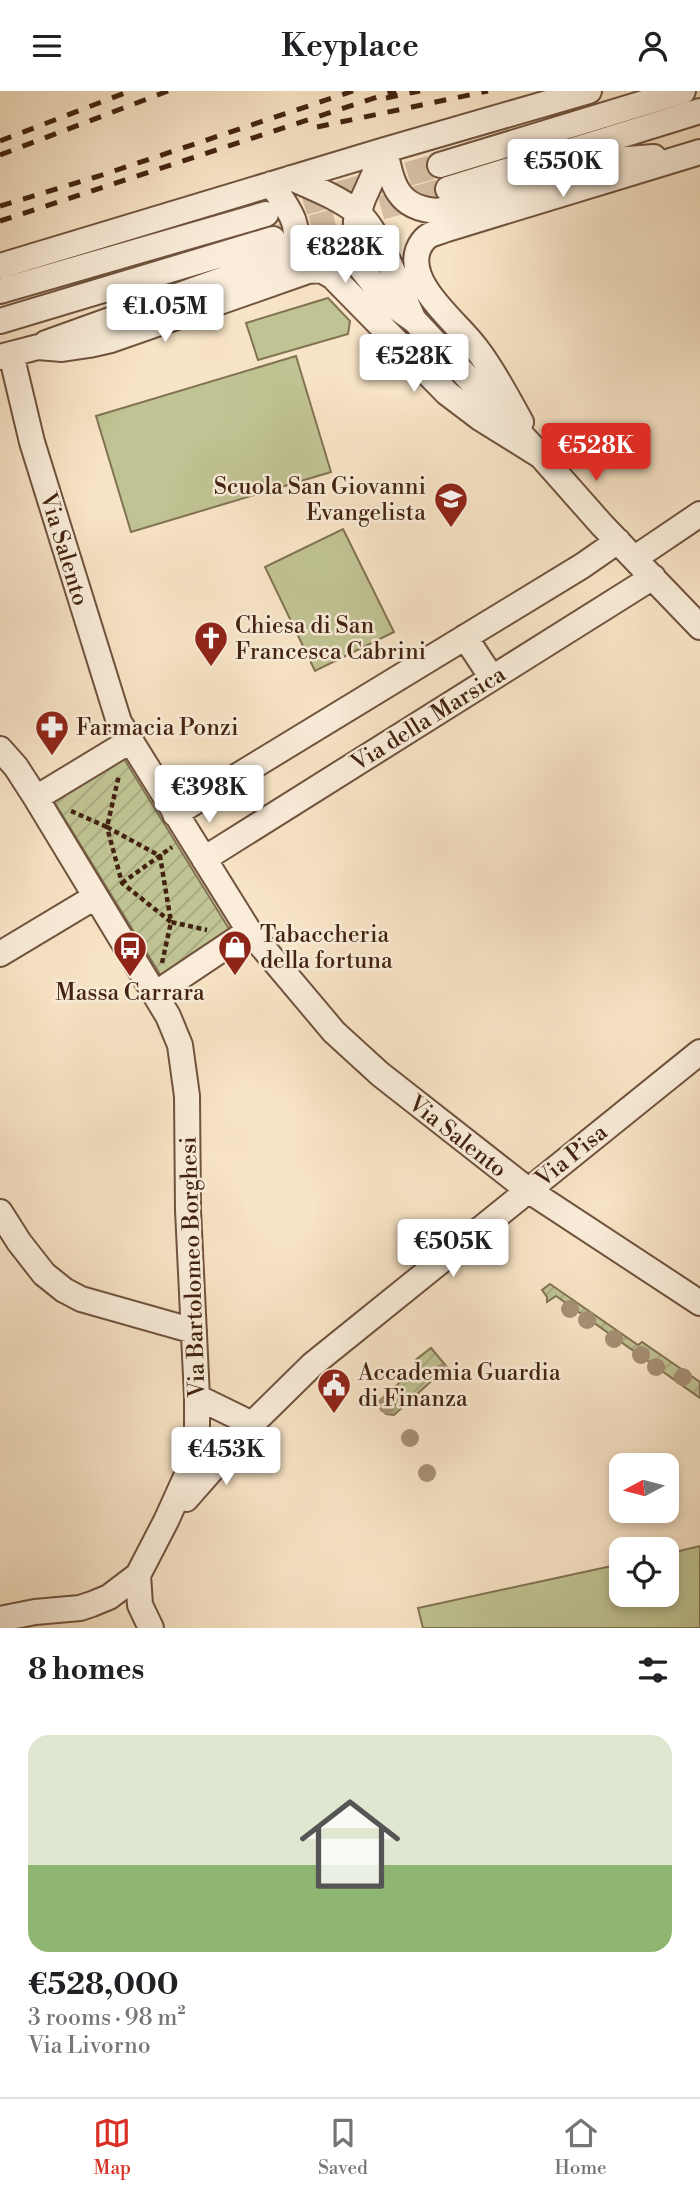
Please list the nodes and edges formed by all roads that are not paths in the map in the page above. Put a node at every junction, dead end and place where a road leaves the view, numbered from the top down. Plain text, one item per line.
1 (589, 91) edge
2 (683, 91) edge
3 (700, 111) edge
4 (385, 150) junction
5 (694, 154) edge
6 (440, 165) tunnel mouth
7 (281, 181) junction
8 (448, 189) tunnel mouth
9 (266, 213) tunnel mouth
10 (358, 213) junction
11 (273, 239) tunnel mouth
12 (0, 266) edge
13 (0, 292) edge
14 (0, 321) edge
15 (38, 347) junction
16 (6, 355) edge
17 (541, 456) junction
18 (700, 515) edge
19 (626, 550) junction
20 (653, 577) junction
21 (700, 627) edge
22 (465, 637) junction
23 (492, 678) junction
24 (130, 741) junction
25 (0, 749) edge
26 (36, 798) junction
27 (175, 814) junction
28 (204, 859) junction
29 (105, 893) junction
30 (249, 931) junction
31 (0, 954) edge
32 (157, 984) junction
33 (700, 1052) edge
34 (528, 1190) junction
35 (0, 1212) edge
36 (700, 1303) edge
37 (194, 1331) junction
38 (197, 1397) junction
39 (252, 1424) junction
40 (166, 1521) junction
41 (138, 1575) junction
42 (0, 1619) edge
43 (58, 1619) edge
44 (151, 1628) edge

1 - 4 street
2 - 6 street
3 - 8 street
4 - 5 street
4 - 7 street
4 - 10 street
5 - 17 street
7 - 10 street
7 - 12 street
7 - 15 street
9 - 13 street
10 - 17 street
11 - 14 street
15 - 16 street
15 - 17 street
16 - 24 street, Via Salento
17 - 19 street
18 - 19 street
19 - 20 street
19 - 22 street
20 - 21 street
20 - 23 street, Via della Marsica
22 - 23 street
22 - 27 street
23 - 28 street, Via della Marsica
24 - 26 street
24 - 27 street, Via Salento
25 - 26 street, Via Bartolomeo Borghesi
26 - 29 street, Via Bartolomeo Borghesi
27 - 28 street, Via Salento
28 - 30 street, Via Salento
29 - 31 street
29 - 32 street, Via Bartolomeo Borghesi
30 - 32 street
30 - 34 street, Via Salento
32 - 37 street, Via Bartolomeo Borghesi
33 - 34 street, Via Pisa
34 - 36 street, Via Salento
34 - 39 street, Via Pisa
35 - 37 street
37 - 38 street, Via Bartolomeo Borghesi
38 - 39 street
38 - 40 street, Via Bartolomeo Borghesi
39 - 40 street, Via Pisa
40 - 41 street, Via Bartolomeo Borghesi
41 - 43 street
41 - 44 street
42 - 43 street

